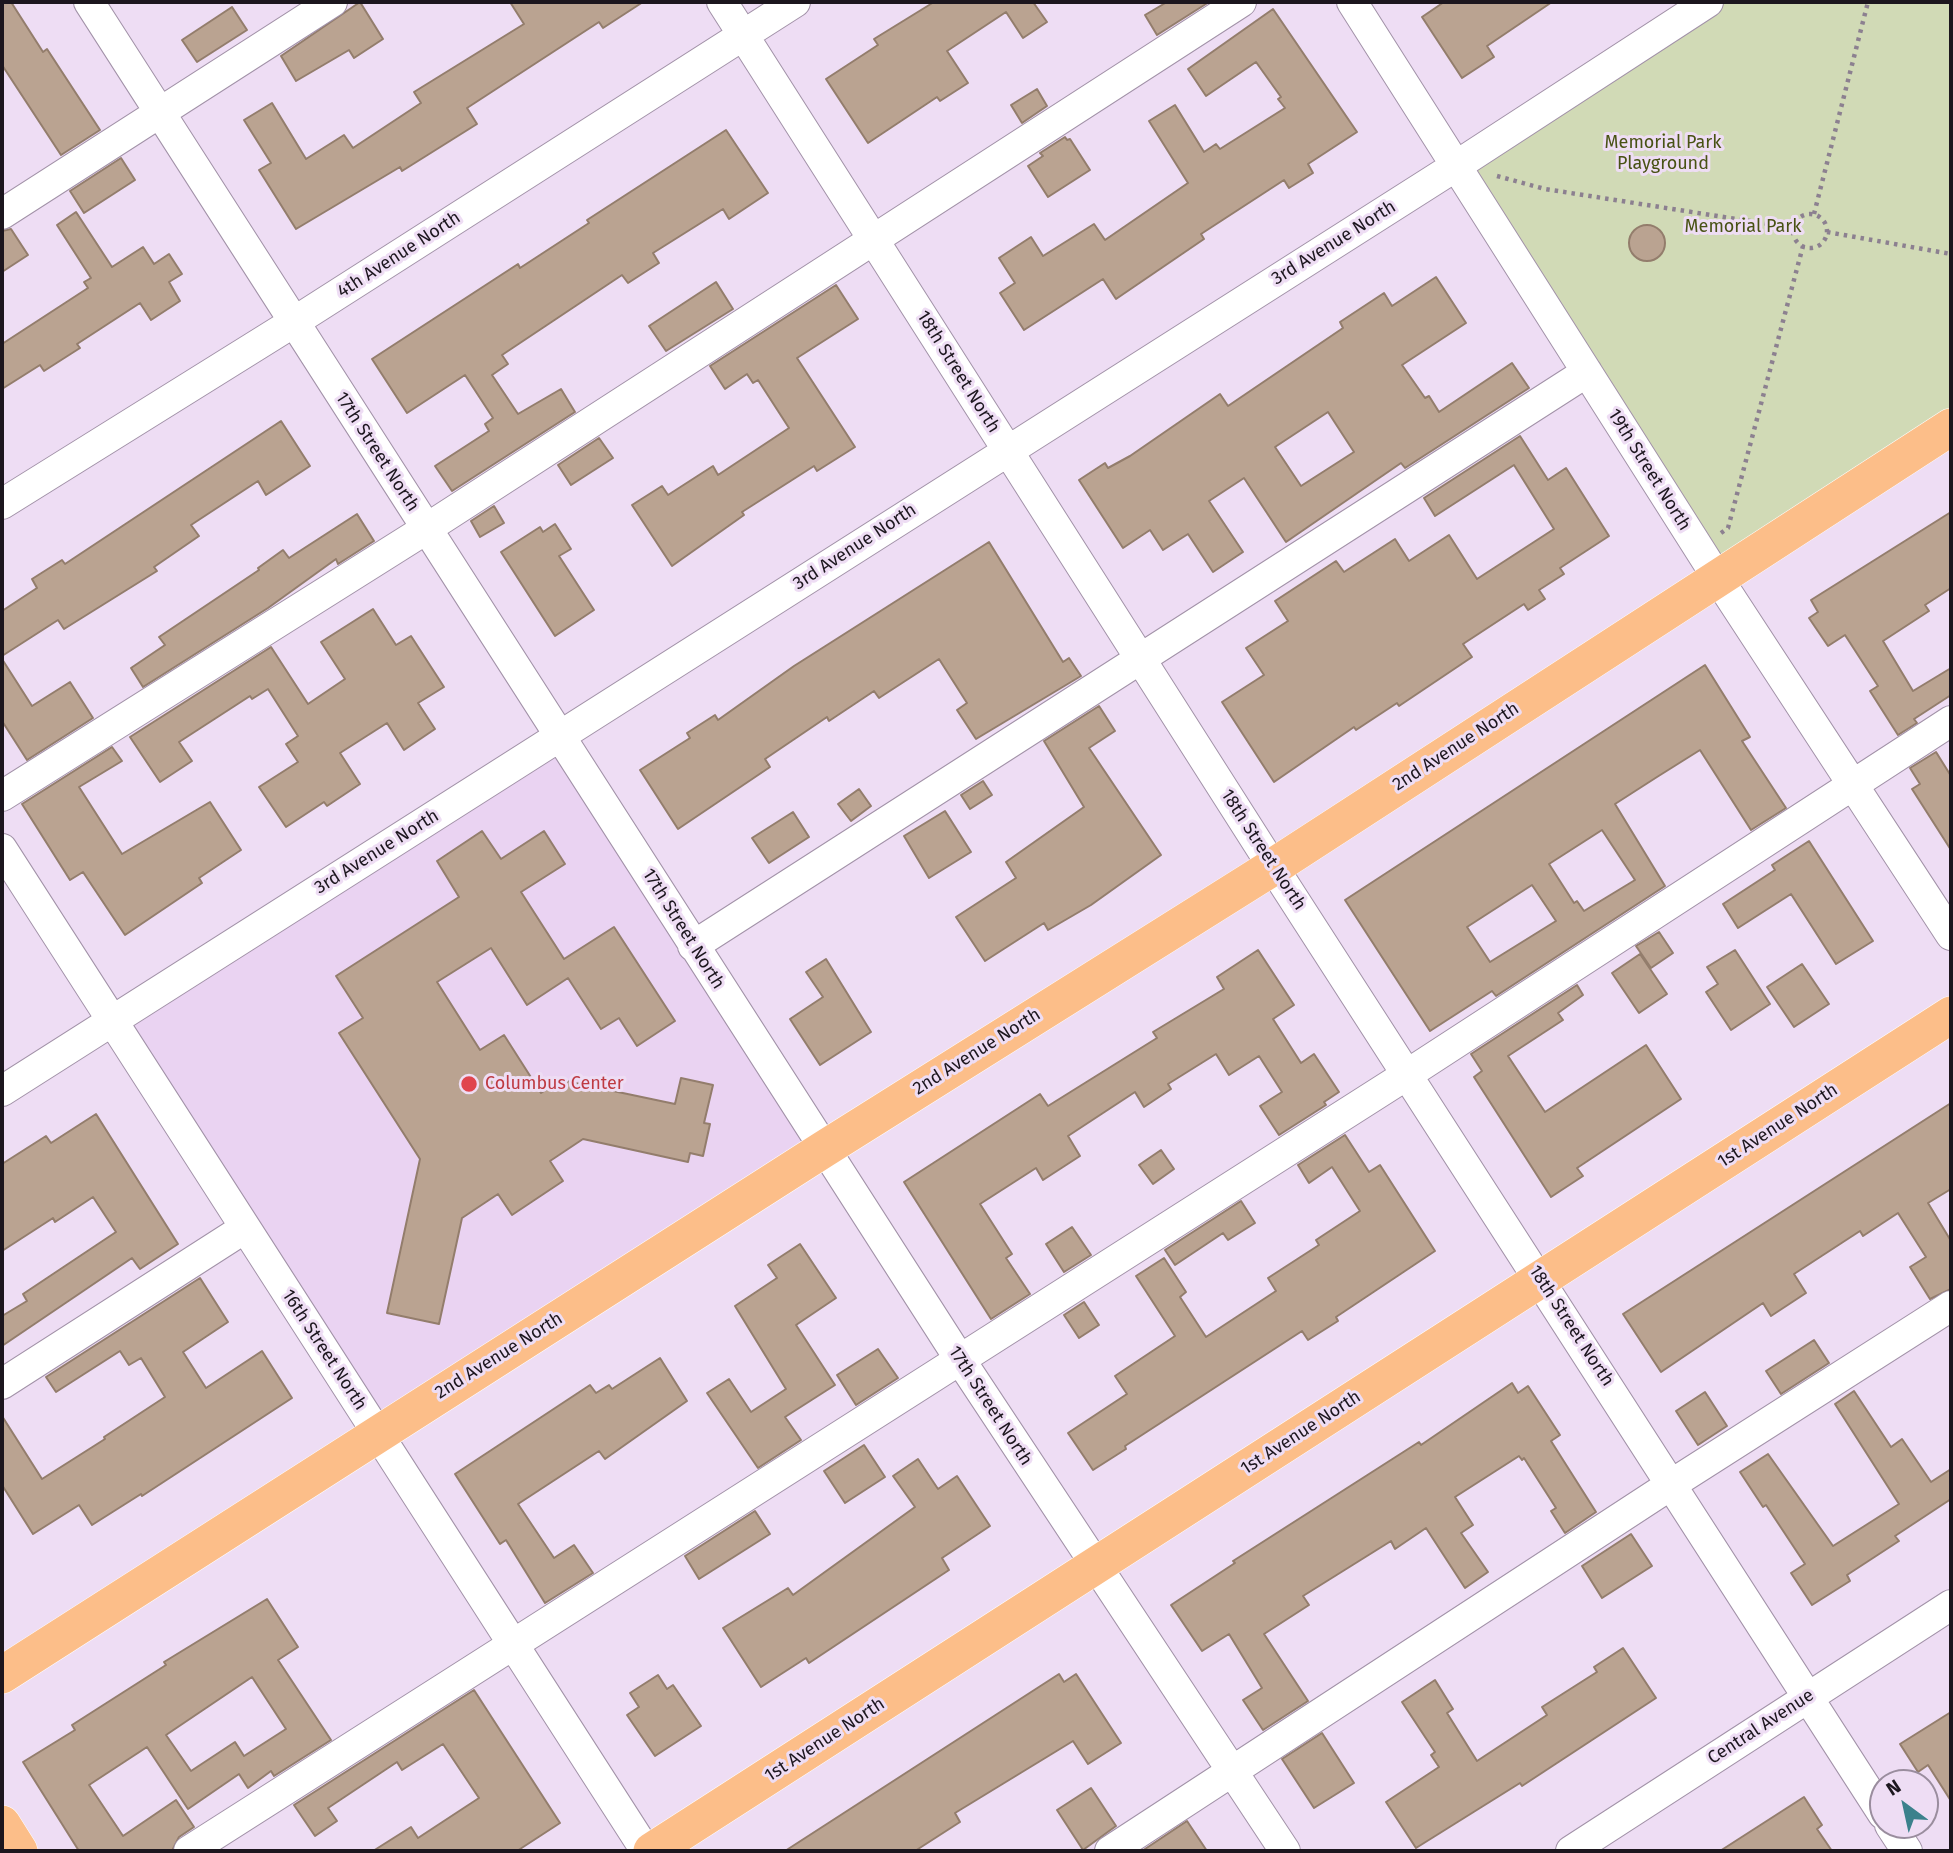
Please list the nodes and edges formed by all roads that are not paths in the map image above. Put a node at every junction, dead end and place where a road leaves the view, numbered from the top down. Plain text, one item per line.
1 (89, 2) edge
2 (332, 2) edge
3 (722, 2) edge
4 (795, 2) edge
5 (1241, 2) edge
6 (1352, 2) edge
7 (1708, 2) edge
8 (744, 34) junction
9 (160, 113) junction
10 (1456, 166) junction
11 (2, 214) edge
12 (875, 241) junction
13 (294, 322) junction
14 (1587, 372) junction
15 (1951, 427) edge
16 (1007, 451) junction
17 (2, 504) edge
18 (426, 529) junction
19 (1717, 577) junction
20 (1140, 658) junction
21 (1951, 721) edge
22 (561, 736) junction
23 (1853, 785) junction
24 (2, 796) edge
25 (2, 849) edge
26 (1273, 867) junction
27 (1951, 935) edge
28 (693, 946) junction
29 (1951, 1016) edge
30 (114, 1020) junction
31 (1408, 1074) junction
32 (2, 1091) edge
33 (824, 1149) junction
34 (245, 1228) junction
35 (1541, 1278) junction
36 (1951, 1306) edge
37 (959, 1358) junction
38 (2, 1384) edge
39 (377, 1433) junction
40 (1672, 1484) junction
41 (1094, 1567) junction
42 (1951, 1605) edge
43 (513, 1645) junction
44 (2, 1675) edge
45 (1808, 1696) junction
46 (1233, 1773) junction
47 (1869, 1792) edge
48 (2, 1824) edge
49 (19, 1851) edge
50 (189, 1851) edge
51 (646, 1851) edge
52 (653, 1851) edge
53 (1110, 1851) edge
54 (1285, 1851) edge
55 (1571, 1851) edge

1 - 9 street, 17th Street North
2 - 9 street
3 - 8 street, 18th Street North
4 - 8 street, 4th Avenue North
5 - 12 street
6 - 10 street, 19th Street North
7 - 10 street, 3rd Avenue North
8 - 12 street, 18th Street North
8 - 13 street, 4th Avenue North
9 - 11 street
9 - 13 street, 17th Street North
10 - 14 street, 19th Street North
10 - 16 street, 3rd Avenue North
12 - 16 street, 18th Street North
12 - 18 street
13 - 17 street, 4th Avenue North
13 - 18 street, 17th Street North
14 - 19 street, 19th Street North
14 - 20 street
15 - 19 main road, 2nd Avenue North
16 - 20 street, 18th Street North
16 - 22 street, 3rd Avenue North
18 - 22 street, 17th Street North
18 - 24 street
19 - 23 street, 19th Street North
19 - 26 main road, 2nd Avenue North
20 - 26 street, 18th Street North
20 - 28 street
21 - 23 street
22 - 28 street, 17th Street North
22 - 30 street, 3rd Avenue North
23 - 27 street, 19th Street North
23 - 31 street
25 - 30 street, 16th Street North
26 - 31 street, 18th Street North
26 - 33 main road, 2nd Avenue North
28 - 33 street, 17th Street North
29 - 35 main road, 1st Avenue North
30 - 32 street, 3rd Avenue North
30 - 34 street, 16th Street North
31 - 35 street, 18th Street North
31 - 37 street
33 - 37 street, 17th Street North
33 - 39 main road, 2nd Avenue North
34 - 38 street
34 - 39 street, 16th Street North
35 - 40 street, 18th Street North
35 - 41 main road, 1st Avenue North
36 - 40 street
37 - 41 street, 17th Street North
37 - 43 street
39 - 43 street, 16th Street North
39 - 44 main road, 2nd Avenue North
40 - 45 street, 18th Street North
40 - 46 street
41 - 46 street, 17th Street North
41 - 52 main road, 1st Avenue North
42 - 45 street, Central Avenue
43 - 50 street
43 - 51 street, 16th Street North
45 - 47 street, 18th Street North
45 - 55 street, Central Avenue
46 - 53 street
46 - 54 street, 17th Street North
48 - 49 main road

